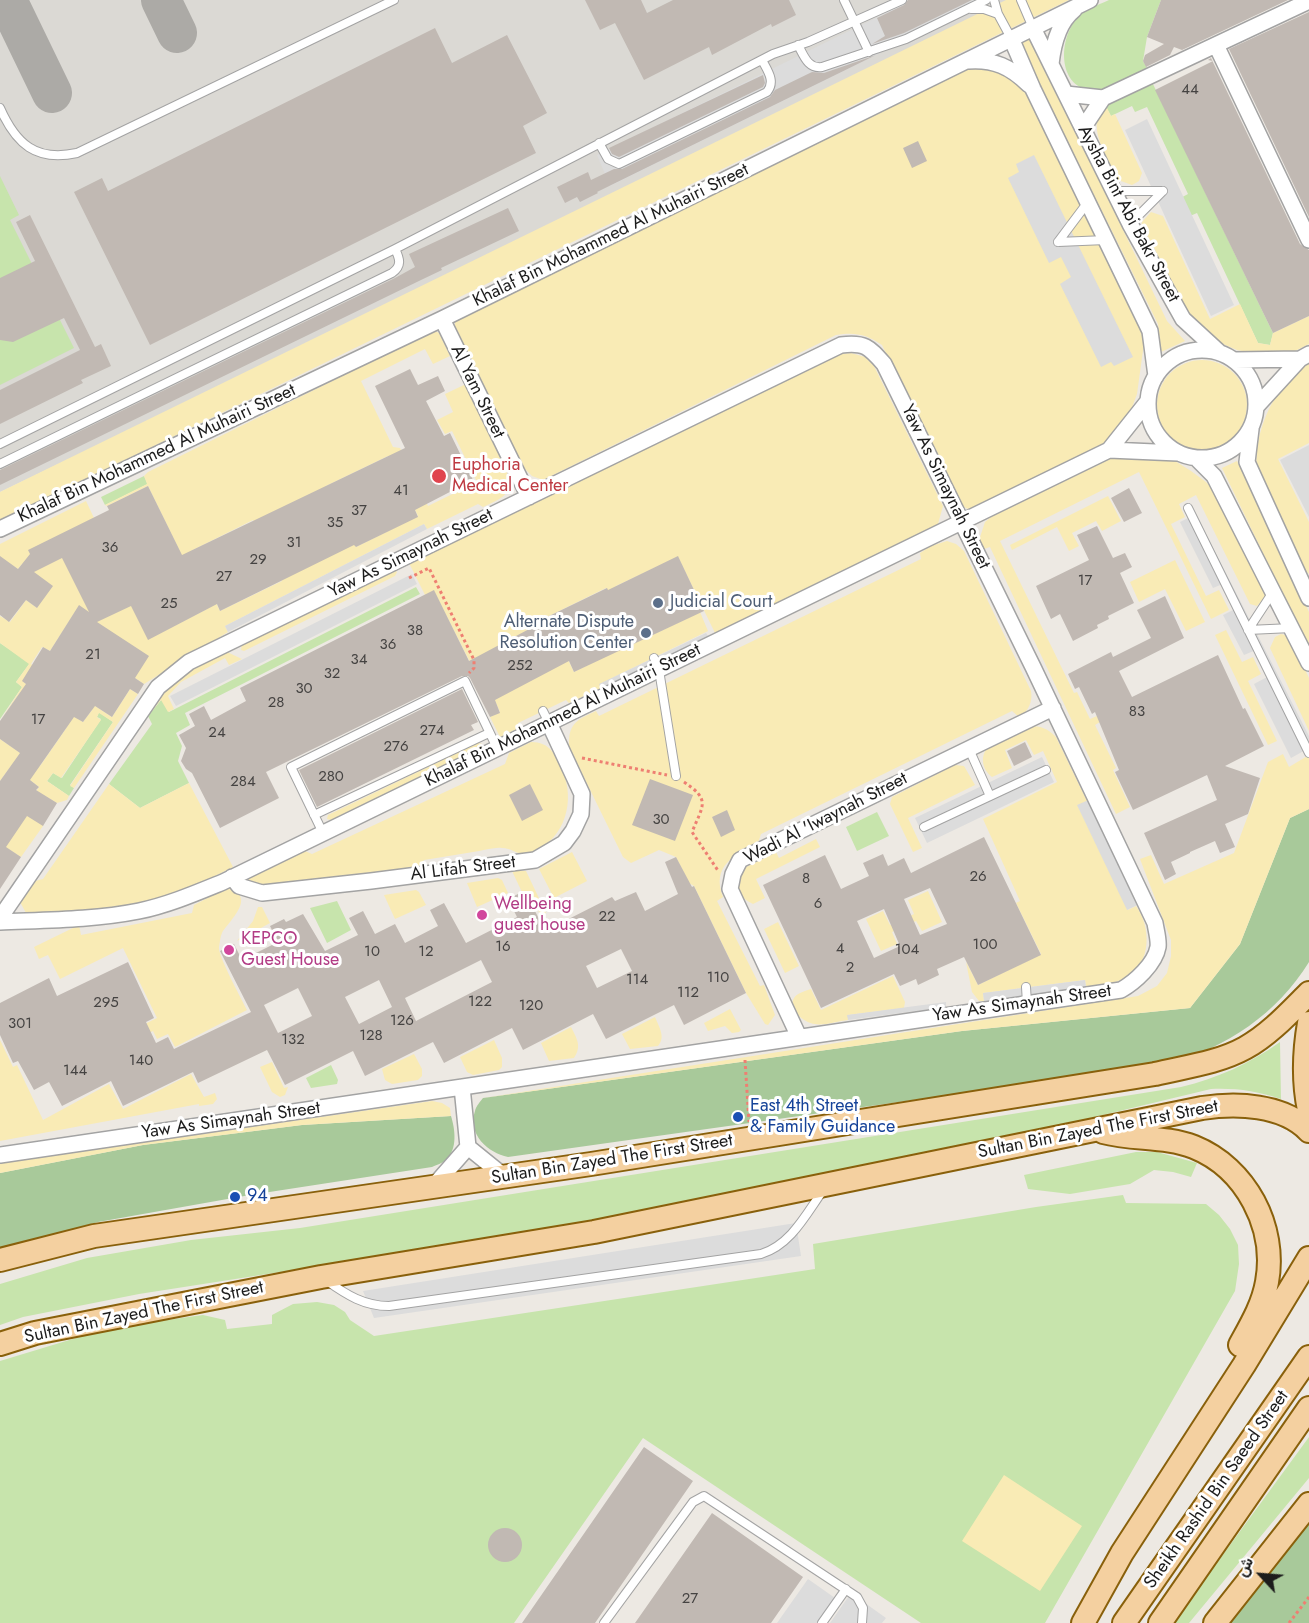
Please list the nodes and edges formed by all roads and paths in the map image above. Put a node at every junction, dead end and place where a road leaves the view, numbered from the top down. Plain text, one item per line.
1 (394, 0) edge
2 (844, 0) edge
3 (902, 0) edge
4 (986, 0) edge
5 (994, 0) edge
6 (1023, 1) edge
7 (1309, 1) edge
8 (1086, 2) edge
9 (969, 9) junction
10 (998, 14) junction
11 (854, 21) junction
12 (1033, 28) junction
13 (1011, 38) junction
14 (798, 45) junction
15 (1216, 45) junction
16 (869, 52) junction
17 (762, 60) junction
18 (965, 61) junction
19 (1051, 64) junction
20 (1033, 89) junction
21 (1066, 94) junction
22 (1103, 98) junction
23 (0, 108) edge
24 (1083, 128) junction
25 (599, 142) junction
26 (1114, 191) junction
27 (1088, 202) junction
28 (1130, 225) junction
29 (1106, 240) junction
30 (1309, 240) edge
31 (395, 249) junction
32 (442, 319) junction
33 (1220, 353) junction
34 (1304, 357) edge
35 (1235, 360) junction
36 (1156, 376) junction
37 (1148, 401) junction
38 (1256, 407) junction
39 (1251, 425) junction
40 (0, 444) edge
41 (1109, 450) junction
42 (1179, 453) junction
43 (1196, 458) junction
44 (0, 464) edge
45 (529, 497) junction
46 (1188, 508) dead end
47 (962, 522) junction
48 (0, 529) edge
49 (409, 578) dead end
50 (1305, 582) edge
51 (1274, 590) junction
52 (1309, 598) edge
53 (1292, 628) junction
54 (1248, 630) junction
55 (1309, 663) edge
56 (657, 664) junction
57 (465, 681) junction
58 (1053, 708) junction
59 (546, 717) junction
60 (489, 733) junction
61 (497, 748) junction
62 (969, 749) junction
63 (1309, 753) edge
64 (565, 755) junction
65 (1046, 770) dead end
66 (675, 776) junction
67 (990, 796) junction
68 (314, 815) junction
69 (924, 827) dead end
70 (323, 833) junction
71 (232, 877) junction
72 (730, 889) junction
73 (0, 920) edge
74 (1026, 987) dead end
75 (1309, 993) edge
76 (1027, 1003) junction
77 (1309, 1023) edge
78 (799, 1037) junction
79 (744, 1045) junction
80 (462, 1087) junction
81 (1309, 1110) edge
82 (1096, 1130) junction
83 (1309, 1131) edge
84 (750, 1139) junction
85 (468, 1148) junction
86 (0, 1155) edge
87 (505, 1177) junction
88 (829, 1183) junction
89 (432, 1188) junction
90 (1309, 1258) edge
91 (0, 1260) edge
92 (321, 1276) junction
93 (0, 1344) edge
94 (1309, 1357) edge
95 (1309, 1408) edge
96 (1215, 1409) junction
97 (1309, 1504) edge
98 (846, 1589) junction
99 (1309, 1597) edge
100 (604, 1623) edge
101 (822, 1623) edge
102 (862, 1623) edge
103 (1083, 1623) edge
104 (1124, 1623) edge
105 (1160, 1623) edge
106 (1215, 1623) edge
107 (1289, 1623) edge

1 - 23 lane
2 - 11 lane
3 - 11 lane
4 - 9 lane
5 - 10 lane
6 - 12 lane
7 - 15 street
8 - 12 street, Khalaf Bin Mohammed Al Muhairi Street
8 - 19 street
9 - 10 lane
9 - 16 lane
10 - 13 lane
11 - 14 lane
11 - 16 lane
12 - 13 street, Khalaf Bin Mohammed Al Muhairi Street
12 - 19 street, Aysha Bint Abi Bakr Street
13 - 18 street, Khalaf Bin Mohammed Al Muhairi Street
13 - 20 street, Aysha Bint Abi Bakr Street
14 - 16 lane
14 - 17 lane
15 - 22 street
15 - 30 street
17 - 25 lane
17 - 25 lane
18 - 20 street, Aysha Bint Abi Bakr Street
18 - 32 street, Khalaf Bin Mohammed Al Muhairi Street
19 - 21 street, Aysha Bint Abi Bakr Street
20 - 27 street, Aysha Bint Abi Bakr Street
21 - 22 street
21 - 24 street, Aysha Bint Abi Bakr Street
22 - 24 street
24 - 26 street, Aysha Bint Abi Bakr Street
25 - 31 lane
26 - 28 street, Aysha Bint Abi Bakr Street
26 - 28 lane
27 - 29 street, Aysha Bint Abi Bakr Street
27 - 29 lane
28 - 33 street, Aysha Bint Abi Bakr Street
29 - 36 street, Aysha Bint Abi Bakr Street
31 - 40 lane
31 - 44 lane
32 - 45 street, Al Yam Street
32 - 48 street, Khalaf Bin Mohammed Al Muhairi Street
33 - 35 street
33 - 36 street
34 - 35 street
34 - 38 street
35 - 38 street
36 - 37 street
37 - 41 street, Khalaf Bin Mohammed Al Muhairi Street
37 - 42 street
38 - 39 street
39 - 43 street
39 - 50 street
41 - 42 street, Khalaf Bin Mohammed Al Muhairi Street
41 - 47 street, Khalaf Bin Mohammed Al Muhairi Street
42 - 43 street
43 - 51 street
45 - 47 street, Yaw As Simaynah Street
45 - 73 street, Yaw As Simaynah Street
46 - 54 lane
47 - 56 street, Khalaf Bin Mohammed Al Muhairi Street
47 - 58 street, Yaw As Simaynah Street
49 - 57 path
50 - 52 street
51 - 53 street
51 - 54 lane
53 - 54 lane
53 - 55 street
54 - 63 lane
56 - 59 street, Khalaf Bin Mohammed Al Muhairi Street
56 - 66 lane
57 - 60 lane
57 - 68 lane
58 - 62 street, Wadi Al 'Iwaynah Street
58 - 76 street, Yaw As Simaynah Street
59 - 61 street, Khalaf Bin Mohammed Al Muhairi Street
59 - 64 street, Al Lifah Street
60 - 61 lane
60 - 68 lane
61 - 70 street, Khalaf Bin Mohammed Al Muhairi Street
62 - 67 lane
62 - 72 street, Wadi Al 'Iwaynah Street
64 - 66 path
64 - 71 street, Al Lifah Street
65 - 67 lane
66 - 72 path
67 - 69 lane
68 - 70 lane
70 - 71 street, Khalaf Bin Mohammed Al Muhairi Street
71 - 73 street, Khalaf Bin Mohammed Al Muhairi Street
72 - 78 street
74 - 76 lane
75 - 84 main road, Sultan Bin Zayed The First Street
76 - 78 street, Yaw As Simaynah Street
77 - 81 main road
78 - 79 street, Yaw As Simaynah Street
79 - 80 street, Yaw As Simaynah Street
79 - 84 path
80 - 85 street
80 - 86 street, Yaw As Simaynah Street
82 - 83 main road, Sultan Bin Zayed The First Street
82 - 88 main road, Sultan Bin Zayed The First Street
82 - 96 main road
84 - 87 main road, Sultan Bin Zayed The First Street
85 - 87 street
85 - 89 street
87 - 89 main road, Sultan Bin Zayed The First Street
88 - 92 main road, Sultan Bin Zayed The First Street
88 - 92 lane
89 - 91 main road, Sultan Bin Zayed The First Street
90 - 96 main road
92 - 93 main road, Sultan Bin Zayed The First Street
94 - 104 main road, Sheikh Rashid Bin Saeed Street
95 - 105 main road, Sheikh Rashid Bin Saeed Street
96 - 103 main road
97 - 106 main road
98 - 100 lane
98 - 101 lane
98 - 102 lane
99 - 107 path

